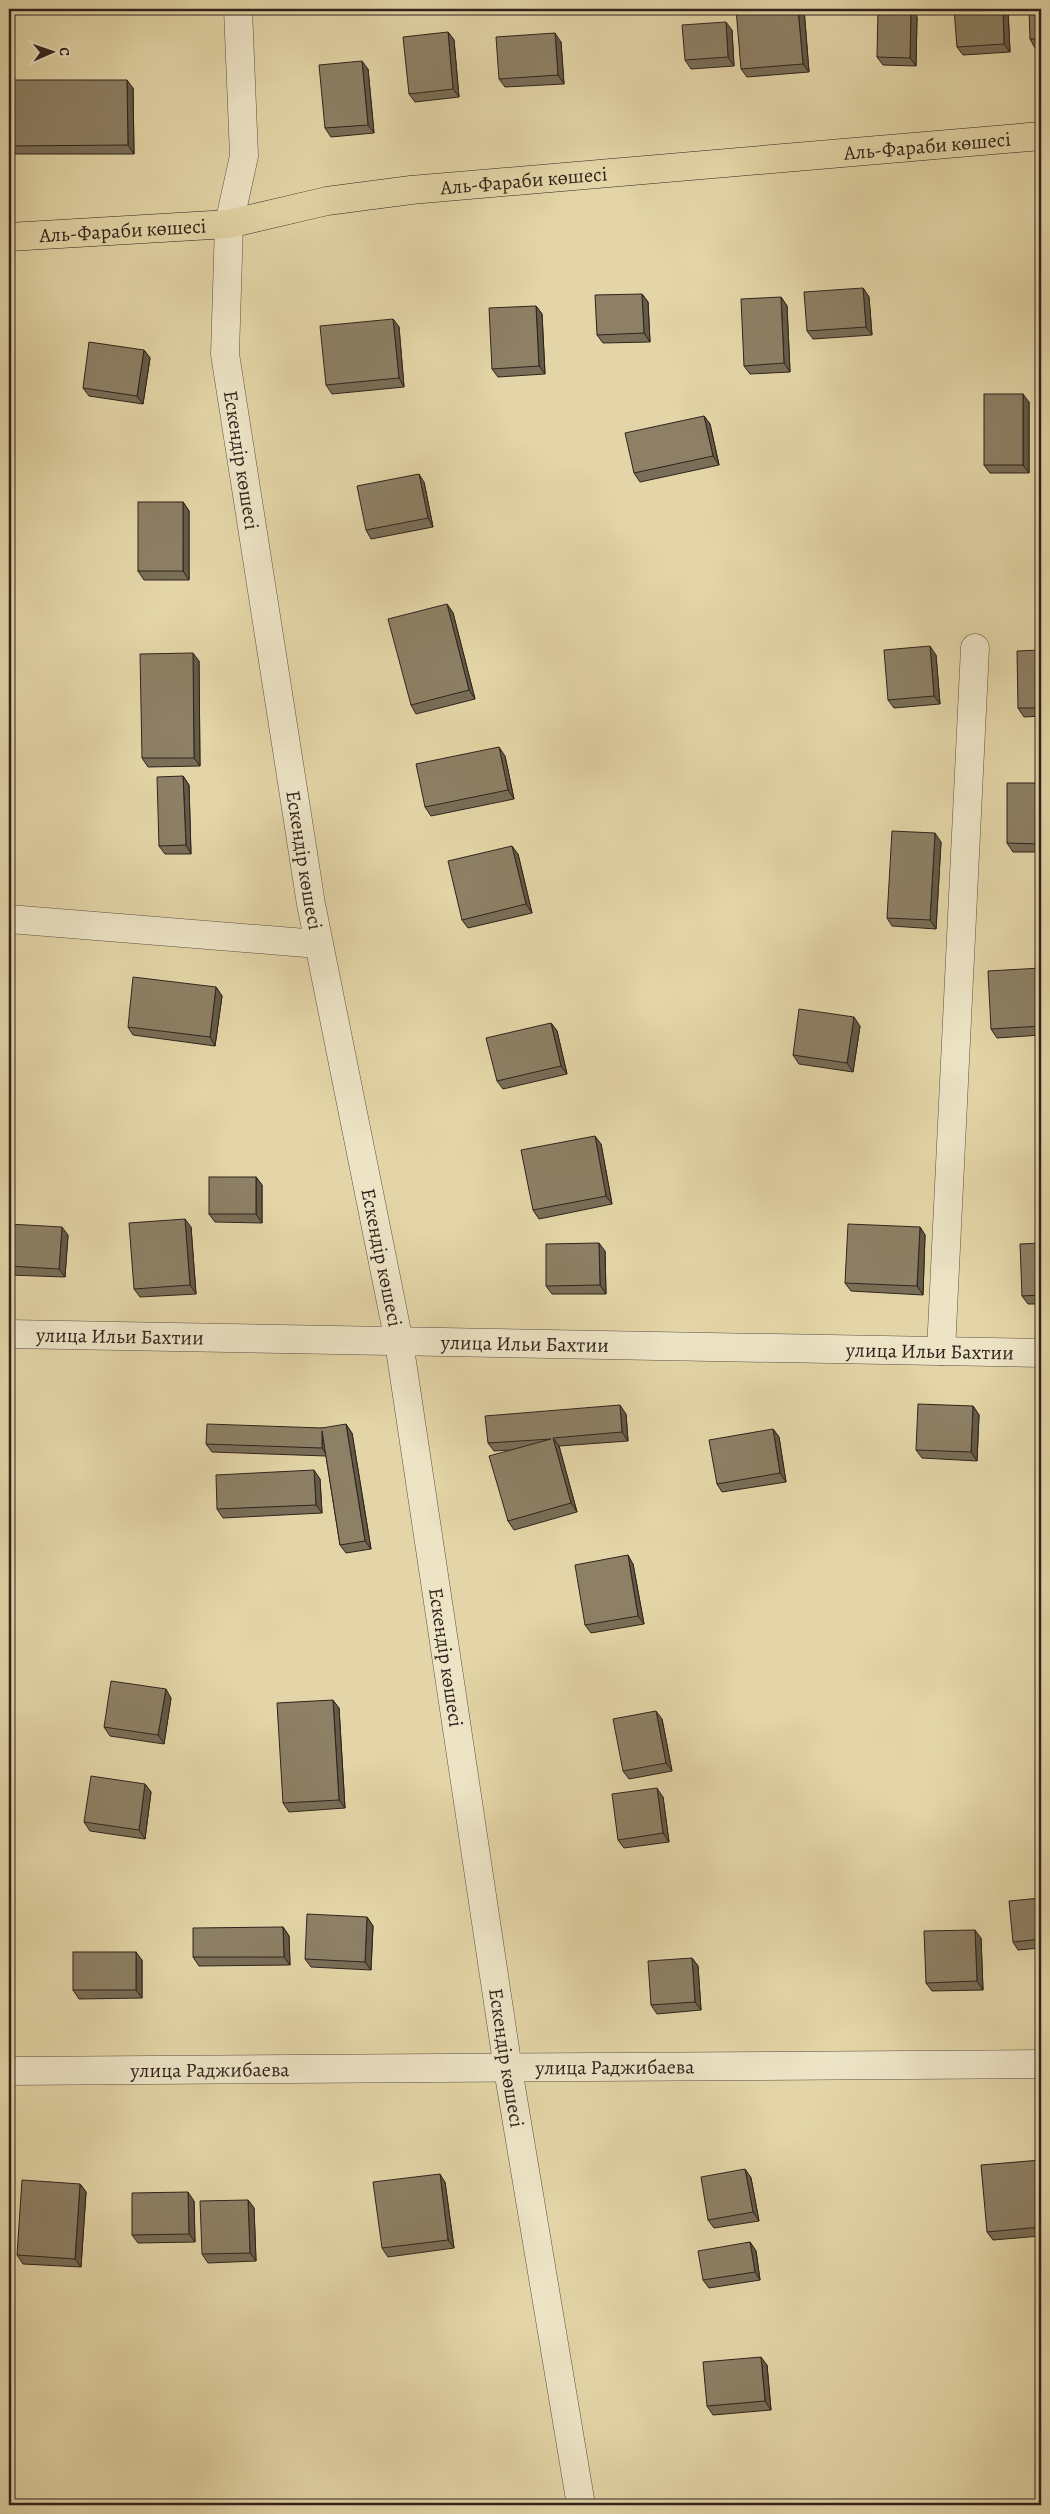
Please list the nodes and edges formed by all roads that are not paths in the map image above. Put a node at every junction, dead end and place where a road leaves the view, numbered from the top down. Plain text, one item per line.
1 (238, 9) edge
2 (1041, 136) edge
3 (229, 224) junction
4 (9, 237) edge
5 (975, 648) dead end
6 (9, 919) edge
7 (318, 944) junction
8 (9, 1334) edge
9 (399, 1342) junction
10 (941, 1351) junction
11 (1041, 1353) edge
12 (1041, 2064) edge
13 (508, 2069) junction
14 (9, 2071) edge
15 (581, 2505) edge

1 - 3 street, Ескендір көшесі
2 - 3 main road, Аль-Фараби көшесі
3 - 4 main road, Аль-Фараби көшесі
3 - 7 street, Ескендір көшесі
5 - 10 street
6 - 7 street
7 - 9 street, Ескендір көшесі
8 - 9 street, улица Ильи Бахтии
9 - 10 street, улица Ильи Бахтии
9 - 13 street, Ескендір көшесі
10 - 11 street, улица Ильи Бахтии
12 - 13 street, улица Раджибаева
13 - 14 street, улица Раджибаева
13 - 15 street, Ескендір көшесі

